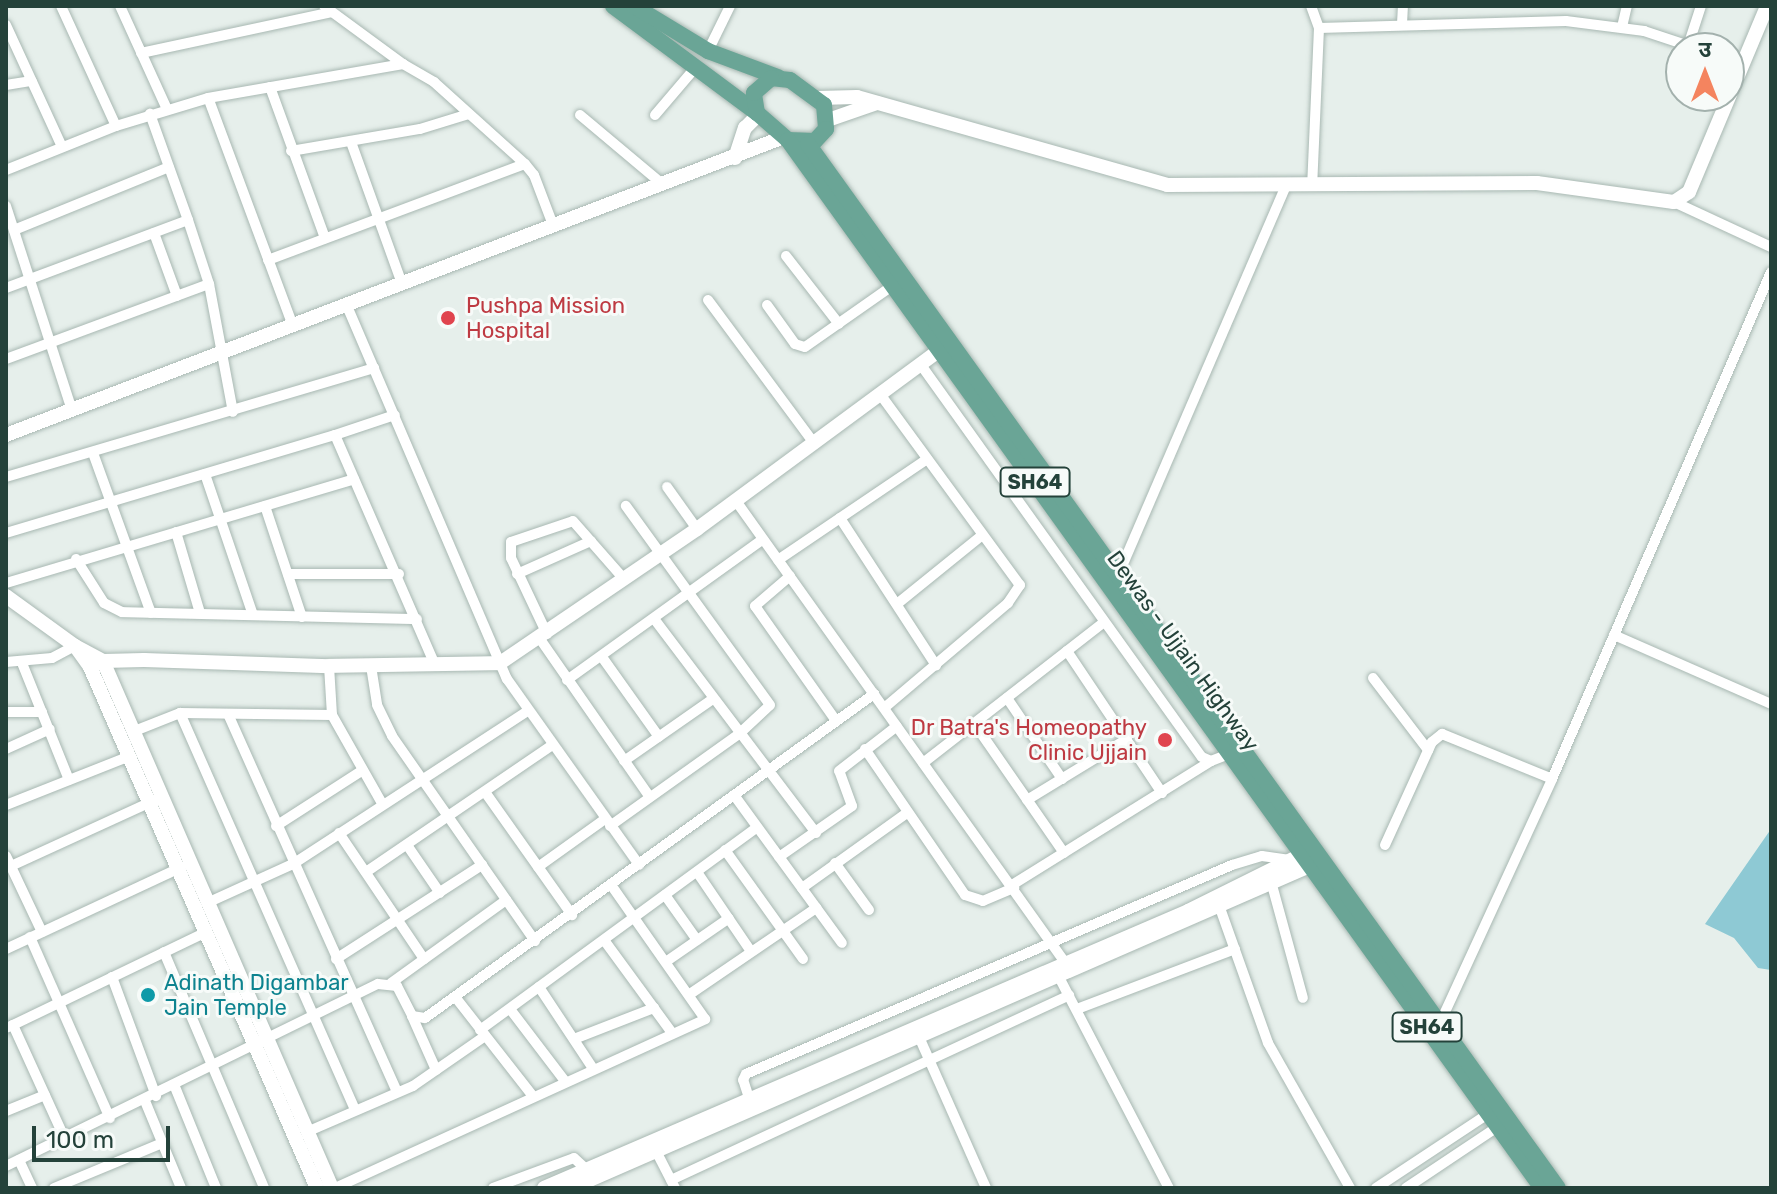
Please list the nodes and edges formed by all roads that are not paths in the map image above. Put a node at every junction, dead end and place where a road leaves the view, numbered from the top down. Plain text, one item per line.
1 (61, 6) edge
2 (120, 6) edge
3 (613, 6) edge
4 (634, 6) edge
5 (730, 6) edge
6 (1311, 6) edge
7 (1403, 6) edge
8 (1547, 6) edge
9 (1627, 6) edge
10 (1701, 6) edge
11 (1767, 6) edge
12 (328, 9) edge
13 (1545, 21) junction
14 (1402, 24) junction
15 (6, 25) edge
16 (1622, 27) junction
17 (1319, 28) junction
18 (1695, 32) edge
19 (1665, 39) edge
20 (1745, 46) edge
21 (708, 51) junction
22 (141, 53) junction
23 (403, 64) junction
24 (696, 67) junction
25 (778, 77) junction
26 (32, 81) junction
27 (6, 85) edge
28 (270, 87) junction
29 (208, 98) junction
30 (817, 98) junction
31 (877, 103) junction
32 (167, 109) junction
33 (1718, 112) edge
34 (150, 114) junction
35 (469, 114) junction
36 (758, 114) junction
37 (580, 115) dead end
38 (655, 115) dead end
39 (828, 120) junction
40 (116, 126) junction
41 (786, 139) junction
42 (351, 142) junction
43 (808, 144) junction
44 (62, 147) junction
45 (291, 151) junction
46 (735, 158) junction
47 (525, 164) junction
48 (169, 167) junction
49 (6, 170) edge
50 (661, 183) junction
51 (1286, 186) junction
52 (1312, 186) junction
53 (1674, 202) junction
54 (6, 206) edge
55 (379, 219) junction
56 (188, 220) junction
57 (553, 225) junction
58 (14, 230) junction
59 (154, 233) junction
60 (325, 238) junction
61 (1771, 247) edge
62 (786, 256) dead end
63 (268, 260) junction
64 (1771, 272) edge
65 (30, 281) junction
66 (209, 284) junction
67 (402, 284) junction
68 (892, 286) junction
69 (6, 288) edge
70 (177, 296) junction
71 (708, 300) dead end
72 (767, 305) dead end
73 (347, 306) junction
74 (839, 324) junction
75 (293, 326) junction
76 (50, 345) junction
77 (945, 346) junction
78 (222, 353) junction
79 (6, 359) edge
80 (921, 365) junction
81 (374, 368) junction
82 (880, 394) junction
83 (72, 410) junction
84 (233, 412) junction
85 (395, 415) junction
86 (6, 435) edge
87 (335, 435) junction
88 (814, 443) junction
89 (93, 453) junction
90 (927, 459) junction
91 (205, 474) junction
92 (6, 477) edge
93 (354, 479) junction
94 (667, 487) dead end
95 (736, 501) junction
96 (109, 502) junction
97 (265, 506) junction
98 (626, 506) dead end
99 (224, 518) junction
100 (840, 518) junction
101 (697, 529) junction
102 (176, 532) junction
103 (6, 533) edge
104 (981, 536) junction
105 (763, 539) junction
106 (591, 541) junction
107 (126, 545) junction
108 (662, 553) junction
109 (76, 559) junction
110 (778, 560) junction
111 (288, 574) junction
112 (399, 574) junction
113 (517, 574) junction
114 (790, 576) junction
115 (624, 579) junction
116 (6, 583) edge
117 (1115, 583) junction
118 (691, 594) junction
119 (6, 596) edge
120 (897, 604) junction
121 (151, 613) junction
122 (200, 613) junction
123 (253, 615) junction
124 (302, 617) junction
125 (417, 619) junction
126 (655, 620) junction
127 (1104, 622) junction
128 (1614, 635) junction
129 (544, 636) junction
130 (75, 646) junction
131 (1067, 651) junction
132 (602, 657) junction
133 (6, 662) edge
134 (22, 663) junction
135 (434, 663) junction
136 (500, 663) junction
137 (96, 664) junction
138 (936, 665) junction
139 (329, 666) junction
140 (371, 666) junction
141 (1373, 678) dead end
142 (567, 680) junction
143 (874, 694) junction
144 (1007, 698) junction
145 (713, 699) junction
146 (1771, 704) edge
147 (884, 708) junction
148 (6, 712) edge
149 (42, 712) junction
150 (526, 712) junction
151 (180, 713) junction
152 (228, 714) junction
153 (332, 715) junction
154 (836, 721) junction
155 (974, 723) junction
156 (897, 726) junction
157 (50, 729) junction
158 (132, 732) junction
159 (739, 734) junction
160 (659, 737) junction
161 (1127, 739) junction
162 (551, 746) junction
163 (6, 749) edge
164 (865, 749) junction
165 (1428, 750) junction
166 (1229, 754) junction
167 (130, 756) junction
168 (624, 761) junction
169 (1211, 761) junction
170 (923, 763) junction
171 (363, 770) junction
172 (768, 770) junction
173 (1062, 779) junction
174 (1552, 779) junction
175 (69, 780) junction
176 (422, 780) junction
177 (485, 792) junction
178 (1162, 793) junction
179 (734, 795) junction
180 (649, 796) junction
181 (155, 800) junction
182 (1027, 800) junction
183 (6, 805) edge
184 (383, 805) junction
185 (908, 812) junction
186 (449, 818) junction
187 (608, 822) junction
188 (276, 826) junction
189 (757, 827) junction
190 (339, 833) junction
191 (816, 833) junction
192 (407, 845) junction
193 (1385, 845) dead end
194 (725, 850) junction
195 (1064, 853) junction
196 (779, 857) junction
197 (1308, 859) junction
198 (8, 861) edge
199 (835, 863) junction
200 (293, 864) junction
201 (482, 865) junction
202 (639, 865) junction
203 (184, 866) junction
204 (538, 867) junction
205 (366, 872) junction
206 (697, 872) junction
207 (253, 882) junction
208 (1272, 885) junction
209 (612, 886) junction
210 (1013, 886) junction
211 (802, 888) junction
212 (440, 893) junction
213 (665, 895) junction
214 (506, 900) junction
215 (207, 903) junction
216 (816, 908) junction
217 (1220, 908) junction
218 (869, 910) dead end
219 (572, 915) junction
220 (1352, 916) junction
221 (636, 917) junction
222 (729, 918) junction
223 (400, 922) junction
224 (783, 931) junction
225 (42, 932) junction
226 (206, 932) junction
227 (30, 937) junction
228 (604, 940) junction
229 (697, 940) junction
230 (535, 941) junction
231 (1052, 942) junction
232 (842, 943) dead end
233 (6, 949) edge
234 (1235, 949) junction
235 (750, 950) junction
236 (164, 952) junction
237 (336, 959) junction
238 (424, 959) junction
239 (803, 959) dead end
240 (667, 961) junction
241 (1066, 972) junction
242 (112, 977) junction
243 (391, 983) junction
244 (539, 987) junction
245 (690, 994) junction
246 (1069, 995) junction
247 (353, 997) junction
248 (456, 998) junction
249 (1303, 998) dead end
250 (59, 1002) junction
251 (654, 1008) junction
252 (510, 1009) junction
253 (1077, 1009) junction
254 (317, 1015) junction
255 (412, 1016) junction
256 (1440, 1023) junction
257 (9, 1026) edge
258 (483, 1033) junction
259 (672, 1033) junction
260 (574, 1039) junction
261 (920, 1039) junction
262 (261, 1042) junction
263 (929, 1058) junction
264 (592, 1067) junction
265 (215, 1068) junction
266 (436, 1070) junction
267 (564, 1080) junction
268 (175, 1087) junction
269 (397, 1092) junction
270 (45, 1095) junction
271 (532, 1095) junction
272 (156, 1096) junction
273 (772, 1098) junction
274 (145, 1101) junction
275 (750, 1101) junction
276 (355, 1110) junction
277 (6, 1111) edge
278 (1499, 1116) junction
279 (110, 1118) junction
280 (309, 1131) junction
281 (65, 1139) junction
282 (162, 1143) junction
283 (656, 1151) junction
284 (19, 1160) junction
285 (620, 1160) junction
286 (6, 1166) edge
287 (595, 1172) junction
288 (79, 1183) edge
289 (673, 1184) edge
290 (32, 1188) edge
291 (54, 1188) edge
292 (181, 1188) edge
293 (216, 1188) edge
294 (264, 1188) edge
295 (317, 1188) edge
296 (334, 1188) edge
297 (493, 1188) edge
298 (544, 1188) edge
299 (571, 1188) edge
300 (986, 1188) edge
301 (1169, 1188) edge
302 (1350, 1188) edge
303 (1376, 1188) edge
304 (1406, 1188) edge
305 (1544, 1188) edge

1 - 40 street
2 - 22 street
3 - 24 main road, Dewas - Ujjain Highway / SH64
4 - 21 main road
5 - 21 street
6 - 17 street
7 - 14 street
8 - 13 street
9 - 16 street
10 - 18 street
11 - 20 street
12 - 22 street
12 - 23 street
13 - 14 street
13 - 16 street
14 - 17 street
15 - 26 street
16 - 19 street
17 - 52 street
21 - 25 main road
22 - 32 street
23 - 28 street
23 - 35 street
24 - 36 main road, Dewas - Ujjain Highway / SH64
24 - 38 street
25 - 30 main road
25 - 36 main road
26 - 27 street
26 - 44 street
28 - 29 street
28 - 45 street
29 - 32 street
29 - 63 street
30 - 31 street
30 - 39 main road
31 - 39 street
31 - 51 street
32 - 34 street
33 - 53 street
34 - 40 street
34 - 48 street
35 - 42 street
35 - 47 street
36 - 41 main road, Dewas - Ujjain Highway / SH64
36 - 46 street
37 - 50 street
39 - 43 main road
40 - 44 street
41 - 43 main road, Dewas - Ujjain Highway / SH64
41 - 46 street
41 - 68 main road, Dewas - Ujjain Highway / SH64
42 - 45 street
42 - 55 street
43 - 77 main road, Dewas - Ujjain Highway / SH64
44 - 49 street
45 - 60 street
46 - 50 street
47 - 55 street
47 - 57 street
48 - 56 street
48 - 58 street
50 - 57 street
51 - 52 street
51 - 117 street
52 - 53 street
53 - 61 street
54 - 58 street
55 - 60 street
55 - 67 street
56 - 59 street
56 - 66 street
57 - 67 street
58 - 65 street
59 - 65 street
59 - 70 street
60 - 63 street
62 - 74 street
63 - 75 street
64 - 128 street
65 - 69 street
65 - 76 street
66 - 70 street
66 - 78 street
67 - 73 street
68 - 74 street
68 - 77 main road, Dewas - Ujjain Highway / SH64
70 - 76 street
71 - 88 street
72 - 74 street
73 - 75 street
73 - 81 street
75 - 78 street
76 - 79 street
76 - 83 street
77 - 80 street
77 - 117 main road, Dewas - Ujjain Highway / SH64
78 - 83 street
78 - 84 street
80 - 82 street
80 - 127 street
81 - 84 street
81 - 85 street
82 - 88 street
82 - 90 street
83 - 86 street
84 - 89 street
85 - 87 street
85 - 136 street
87 - 91 street
87 - 93 street
88 - 95 street
89 - 92 street
89 - 96 street
90 - 100 street
90 - 104 street
91 - 96 street
91 - 99 street
93 - 97 street
93 - 112 street
94 - 101 street
95 - 101 street
95 - 105 street
96 - 103 street
96 - 107 street
97 - 99 street
97 - 111 street
98 - 108 street
99 - 102 street
99 - 123 street
100 - 110 street
100 - 120 street
101 - 108 street
102 - 107 street
102 - 122 street
104 - 120 street
104 - 138 street
105 - 110 street
105 - 118 street
106 - 113 street
106 - 113 street
106 - 115 street
107 - 109 street
107 - 121 street
108 - 115 street
108 - 118 street
109 - 116 street
109 - 121 street
110 - 114 street
111 - 112 street
111 - 124 street
112 - 125 street
113 - 129 street
114 - 143 street
114 - 154 street
115 - 129 street
117 - 166 main road, Dewas - Ujjain Highway / SH64
117 - 197 main road, Dewas - Ujjain Highway / SH64
118 - 126 street
118 - 159 street
119 - 130 street
120 - 138 street
121 - 122 street
122 - 123 street
123 - 124 street
124 - 125 street
125 - 135 street
126 - 132 street
126 - 145 street
127 - 131 street
127 - 169 street
128 - 146 street
128 - 174 street
129 - 136 street
129 - 142 street
130 - 134 street
130 - 137 street
131 - 144 street
131 - 161 street
132 - 142 street
132 - 160 street
133 - 134 street
134 - 149 street
135 - 136 street
135 - 140 street
136 - 150 street
137 - 139 street
137 - 158 street
137 - 167 street
138 - 147 street
139 - 140 street
139 - 153 street
140 - 176 street
141 - 165 street
142 - 168 street
143 - 147 street
143 - 154 street
144 - 155 street
144 - 173 street
145 - 159 street
145 - 160 street
147 - 156 street
148 - 149 street
149 - 157 street
150 - 162 street
150 - 176 street
151 - 152 street
151 - 158 street
151 - 207 street
152 - 153 street
152 - 188 street
153 - 171 street
154 - 172 street
155 - 170 street
155 - 182 street
156 - 164 street
156 - 170 street
157 - 163 street
157 - 175 street
158 - 181 street
159 - 172 street
159 - 180 street
160 - 168 street
161 - 173 street
161 - 178 street
162 - 177 street
162 - 187 street
164 - 185 street
164 - 191 street
165 - 174 street
165 - 193 street
166 - 169 street
166 - 197 main road, Dewas - Ujjain Highway / SH64
167 - 175 street
167 - 181 street
168 - 180 street
169 - 178 street
170 - 210 street
171 - 184 street
171 - 188 street
172 - 179 street
172 - 191 street
173 - 182 street
174 - 256 street
175 - 183 street
176 - 184 street
176 - 186 street
177 - 186 street
177 - 204 street
178 - 195 street
179 - 189 street
179 - 202 street
180 - 187 street
181 - 198 street
181 - 203 street
182 - 195 street
184 - 190 street
185 - 199 street
185 - 210 street
186 - 192 street
186 - 201 street
187 - 202 street
187 - 204 street
188 - 200 street
189 - 194 street
189 - 196 street
190 - 200 street
190 - 205 street
191 - 196 street
192 - 205 street
192 - 212 street
194 - 206 street
194 - 224 street
195 - 210 street
196 - 211 street
197 - 208 street
197 - 220 main road, Dewas - Ujjain Highway / SH64
197 - 231 street
197 - 241 street
198 - 225 street
199 - 211 street
199 - 218 street
200 - 207 street
200 - 237 street
201 - 212 street
201 - 214 street
202 - 209 street
203 - 215 street
203 - 225 street
203 - 226 street
204 - 219 street
205 - 223 street
206 - 213 street
206 - 222 street
207 - 215 street
207 - 254 street
208 - 217 street
208 - 249 street
209 - 219 street
209 - 221 street
210 - 231 street
211 - 216 street
212 - 223 street
213 - 221 street
213 - 229 street
214 - 230 street
214 - 238 street
215 - 262 street
216 - 224 street
216 - 232 street
217 - 234 street
217 - 241 street
219 - 230 street
220 - 256 main road, Dewas - Ujjain Highway / SH64
220 - 278 main road, Dewas - Ujjain Highway / SH64
221 - 228 street
221 - 240 street
222 - 229 street
222 - 235 street
223 - 237 street
223 - 238 street
224 - 235 street
224 - 239 street
225 - 227 street
226 - 236 street
226 - 262 street
227 - 233 street
227 - 250 street
228 - 244 street
228 - 251 street
229 - 240 street
230 - 248 street
231 - 241 street
231 - 275 street
234 - 253 street
234 - 302 street
235 - 245 street
236 - 242 street
236 - 265 street
237 - 247 street
238 - 243 street
240 - 245 street
241 - 246 street
241 - 261 street
241 - 273 street
242 - 250 street
242 - 272 street
243 - 247 street
243 - 255 street
244 - 252 street
244 - 260 street
245 - 259 street
246 - 253 street
246 - 263 street
247 - 254 street
247 - 269 street
248 - 255 street
248 - 258 street
250 - 257 street
250 - 279 street
251 - 259 street
251 - 260 street
252 - 258 street
252 - 267 street
253 - 301 street
254 - 262 street
254 - 276 street
255 - 266 street
256 - 278 main road, Dewas - Ujjain Highway / SH64
257 - 270 street
258 - 266 street
258 - 271 street
259 - 264 street
260 - 264 street
261 - 263 street
261 - 273 street
262 - 265 street
262 - 280 street
262 - 295 street
263 - 289 street
263 - 300 street
264 - 267 street
265 - 268 street
265 - 294 street
266 - 269 street
267 - 271 street
268 - 272 street
268 - 293 street
269 - 276 street
270 - 277 street
270 - 281 street
271 - 296 street
272 - 274 street
273 - 275 street
273 - 283 street
274 - 279 street
274 - 282 street
275 - 285 street
276 - 280 street
278 - 303 street
278 - 304 street
278 - 305 main road, Dewas - Ujjain Highway / SH64
279 - 281 street
280 - 296 street
281 - 284 street
282 - 288 street
282 - 292 street
283 - 285 street
283 - 289 street
284 - 286 street
284 - 290 street
285 - 287 street
287 - 297 street
287 - 298 street
287 - 299 street
288 - 291 street

